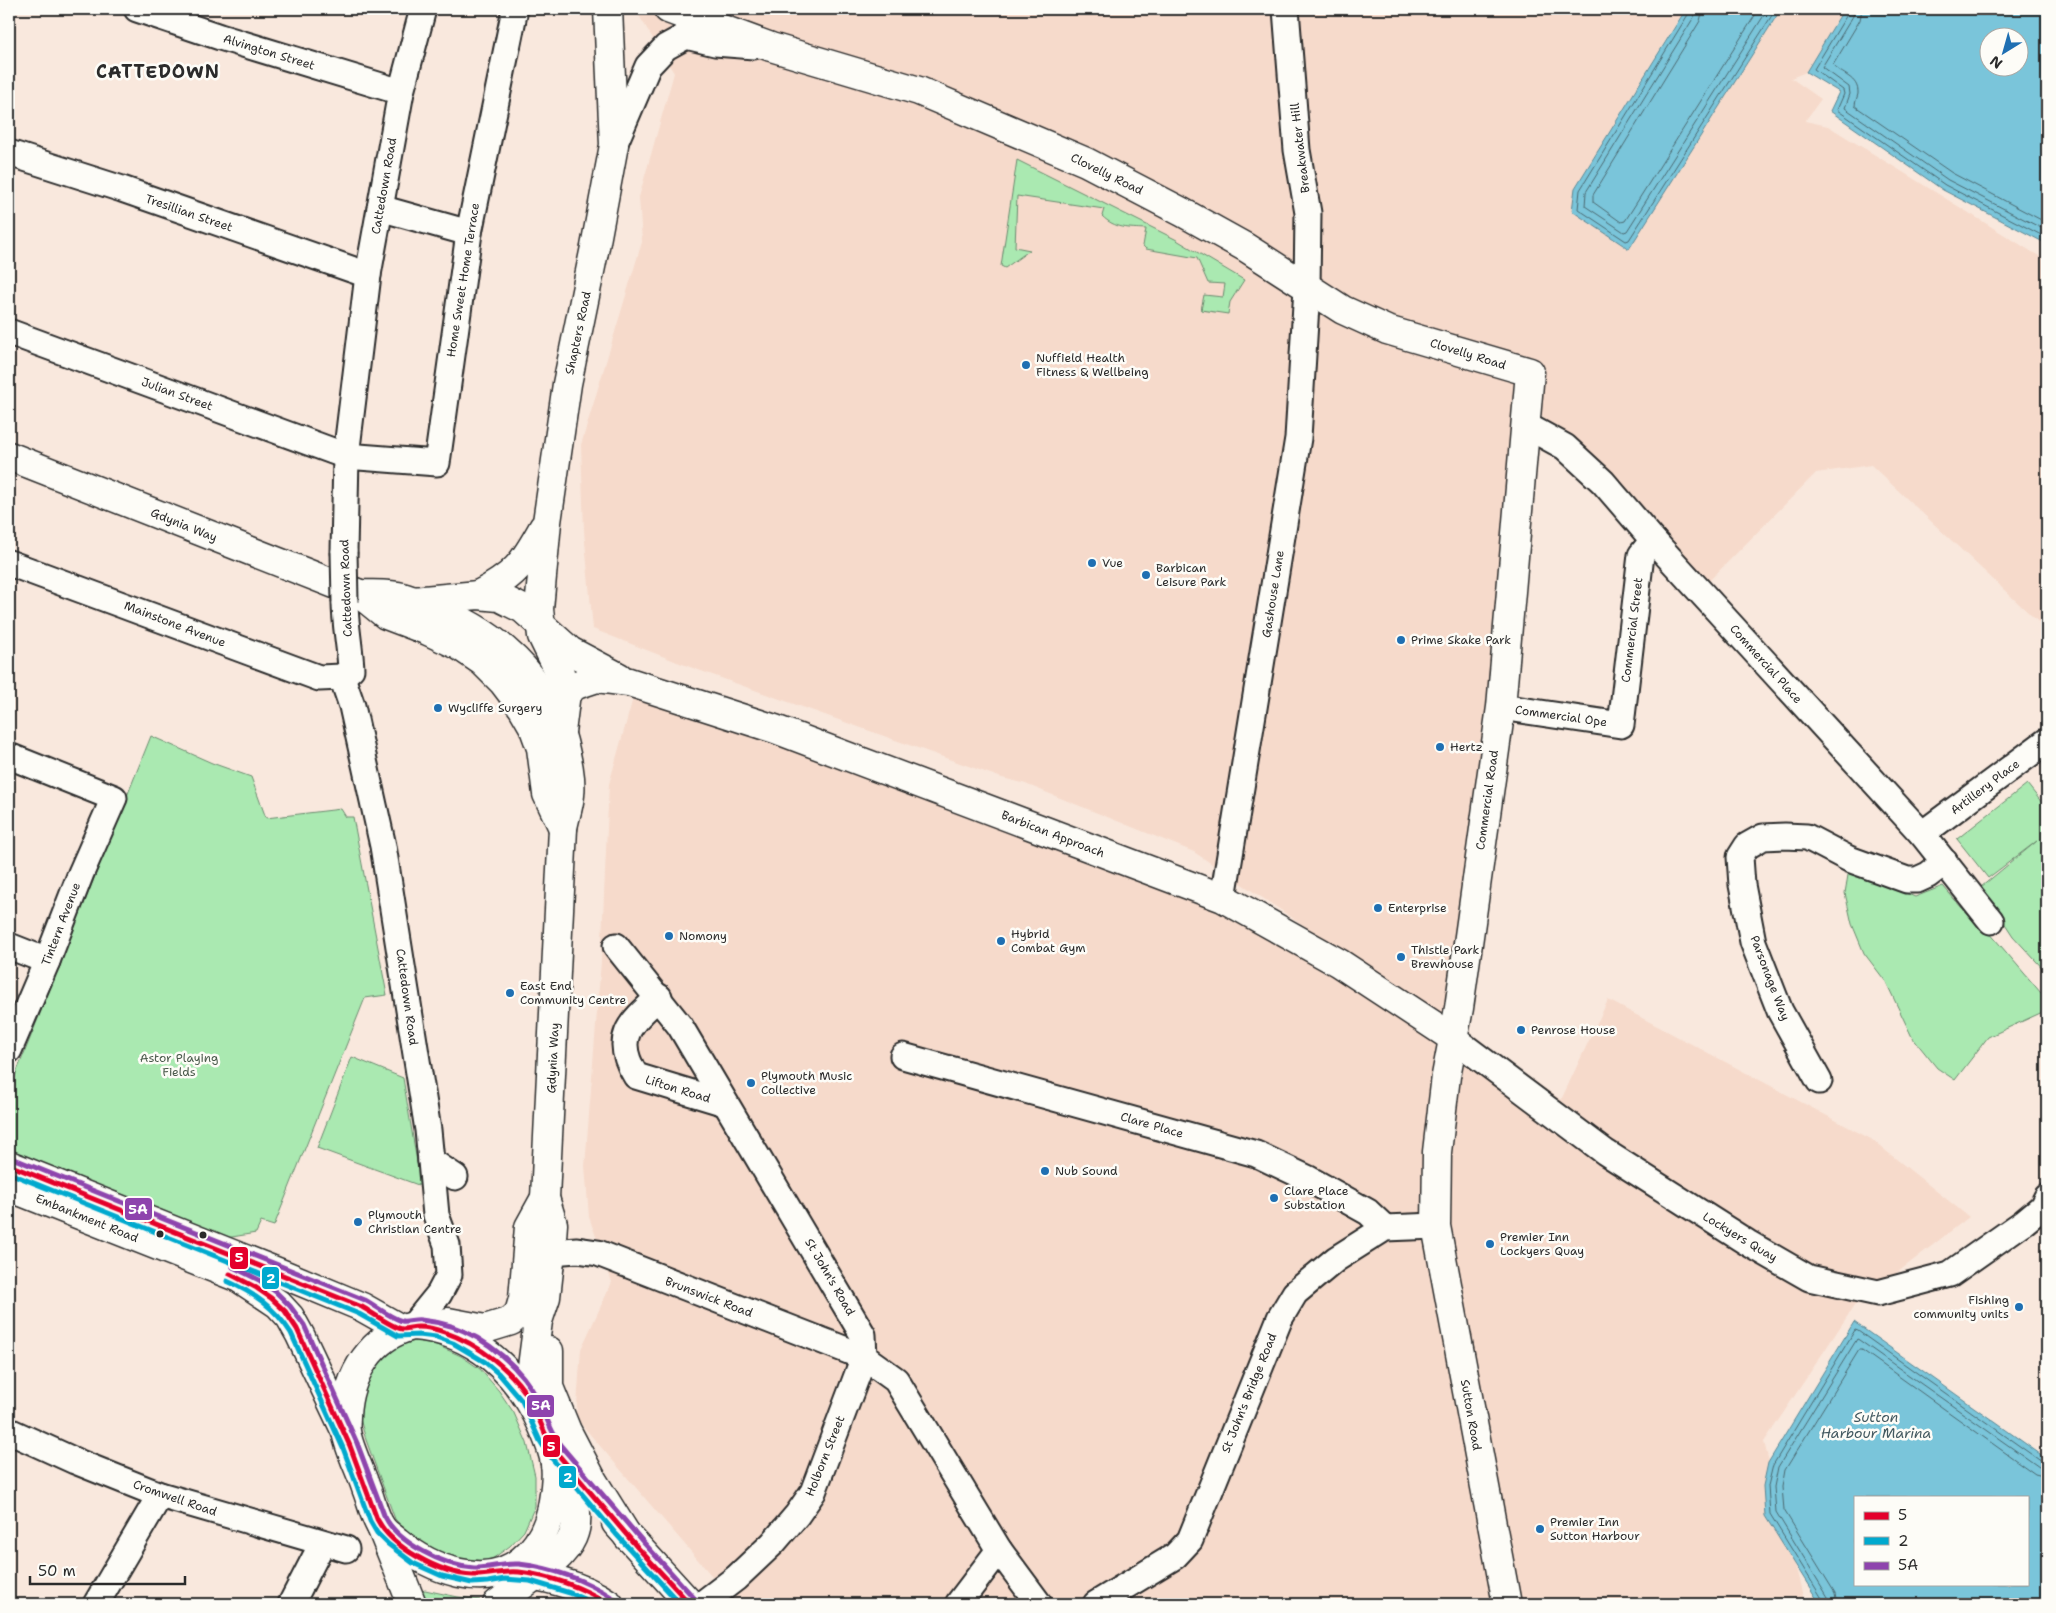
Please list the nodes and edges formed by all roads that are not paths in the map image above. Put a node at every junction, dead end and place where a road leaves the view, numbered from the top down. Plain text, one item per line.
1 (137, 9) edge
2 (423, 9) edge
3 (515, 9) edge
4 (608, 9) edge
5 (668, 9) edge
6 (1286, 9) edge
7 (771, 47) junction
8 (401, 92) junction
9 (614, 145) junction
10 (9, 153) edge
11 (380, 208) junction
12 (469, 233) junction
13 (368, 275) junction
14 (1307, 288) junction
15 (9, 332) edge
16 (1530, 372) joint
17 (1524, 425) junction
18 (9, 456) edge
19 (346, 456) junction
20 (546, 522) junction
21 (1653, 540) junction
22 (9, 563) edge
23 (360, 594) junction
24 (478, 595) junction
25 (413, 601) junction
26 (541, 623) junction
27 (342, 677) junction
28 (629, 682) junction
29 (566, 693) junction
30 (1501, 708) junction
31 (1621, 725) joint
32 (561, 732) junction
33 (2047, 741) edge
34 (9, 756) edge
35 (563, 828) junction
36 (1922, 834) junction
37 (1945, 862) junction
38 (1223, 898) junction
39 (1991, 921) dead end
40 (9, 946) edge
41 (616, 946) dead end
42 (47, 961) junction
43 (659, 997) junction
44 (1453, 1038) junction
45 (9, 1050) edge
46 (904, 1056) dead end
47 (1819, 1081) dead end
48 (725, 1103) junction
49 (431, 1161) junction
50 (9, 1165) edge
51 (455, 1176) dead end
52 (9, 1187) edge
53 (2047, 1197) edge
54 (545, 1198) junction
55 (1436, 1226) junction
56 (1385, 1228) junction
57 (551, 1252) junction
58 (546, 1298) junction
59 (413, 1327) junction
60 (864, 1357) junction
61 (528, 1397) junction
62 (9, 1431) edge
63 (346, 1431) junction
64 (553, 1455) junction
65 (160, 1495) junction
66 (381, 1527) junction
67 (628, 1537) junction
68 (999, 1550) junction
69 (504, 1571) junction
70 (537, 1576) junction
71 (96, 1604) edge
72 (291, 1604) edge
73 (412, 1604) edge
74 (497, 1604) edge
75 (609, 1604) edge
76 (690, 1604) edge
77 (702, 1604) edge
78 (958, 1604) edge
79 (1039, 1604) edge
80 (1096, 1604) edge
81 (1507, 1604) edge

1 - 8 street, Alvington Street
2 - 8 street, Cattedown Road
3 - 12 street, Home Sweet Home Terrace
4 - 9 main road, Shapters Road
5 - 7 main road, Clovelly Road
6 - 14 street, Breakwater Hill
7 - 9 street, Shapters Road
7 - 14 main road, Clovelly Road
8 - 11 street, Cattedown Road
9 - 20 main road, Shapters Road
10 - 13 street, Tresillian Street
11 - 12 street
11 - 13 street, Cattedown Road
12 - 19 street, Home Sweet Home Terrace
13 - 19 street, Cattedown Road
14 - 16 main road, Clovelly Road
14 - 38 street, Gashouse Lane
15 - 19 street, Julian Street
16 - 17 main road, Commercial Road
17 - 21 street, Commercial Place
17 - 30 main road, Commercial Road
18 - 23 main road, Gdynia Way
19 - 27 street, Cattedown Road, bridge
20 - 24 main road, Shapters Road
20 - 26 main road, Shapters Road
21 - 31 street, Commercial Street
21 - 36 street, Commercial Place
22 - 27 street, Mainstone Avenue
23 - 25 main road, Gdynia Way
23 - 35 main road, Gdynia Way
24 - 25 main road, Barbican Approach
24 - 26 main road, Barbican Approach
25 - 32 main road, Gdynia Way
26 - 28 main road, Barbican Approach
26 - 29 main road, Shapters Road
27 - 49 street, Cattedown Road
28 - 29 main road, Barbican Approach
28 - 38 main road, Barbican Approach
29 - 32 main road
30 - 31 street, Commercial Ope
30 - 44 main road, Commercial Road
32 - 35 main road, Gdynia Way
33 - 36 street, Artillery Place
34 - 42 street, Tintern Avenue
35 - 54 main road, Gdynia Way
36 - 37 street, Commercial Place
37 - 39 street, Commercial Place
37 - 47 street, Parsonage Way
38 - 44 main road, Barbican Approach
40 - 42 street
41 - 43 street, St John's Road
42 - 45 street, Tintern Avenue
43 - 48 street, St John's Road
43 - 48 street, Lifton Road
44 - 53 street, Lockyers Quay
44 - 55 main road, Commercial Road
46 - 56 street, Clare Place
48 - 60 street, St John's Road
49 - 51 street
49 - 59 street, Cattedown Road
50 - 59 main road, Embankment Road
52 - 63 main road, Embankment Road
54 - 57 main road, Gdynia Way
54 - 59 main road, Gdynia Way
55 - 56 street
55 - 81 main road, Sutton Road
56 - 80 street, St John's Bridge Road
57 - 58 main road, Gdynia Way
57 - 60 street, Brunswick Road
58 - 61 main road, Gdynia Way
58 - 67 main road
59 - 61 main road, Embankment Road
59 - 63 main road
60 - 68 street
60 - 77 street, Holborn Street
61 - 64 main road, Embankment Road
62 - 65 street, Cromwell Road
63 - 66 main road, Embankment Road
64 - 67 main road
64 - 69 main road
64 - 70 main road
65 - 71 street
65 - 72 street, Cromwell Road
66 - 69 main road
66 - 73 main road, Embankment Road
67 - 76 main road
68 - 78 street
68 - 79 street
69 - 70 main road
70 - 74 main road
70 - 75 main road

